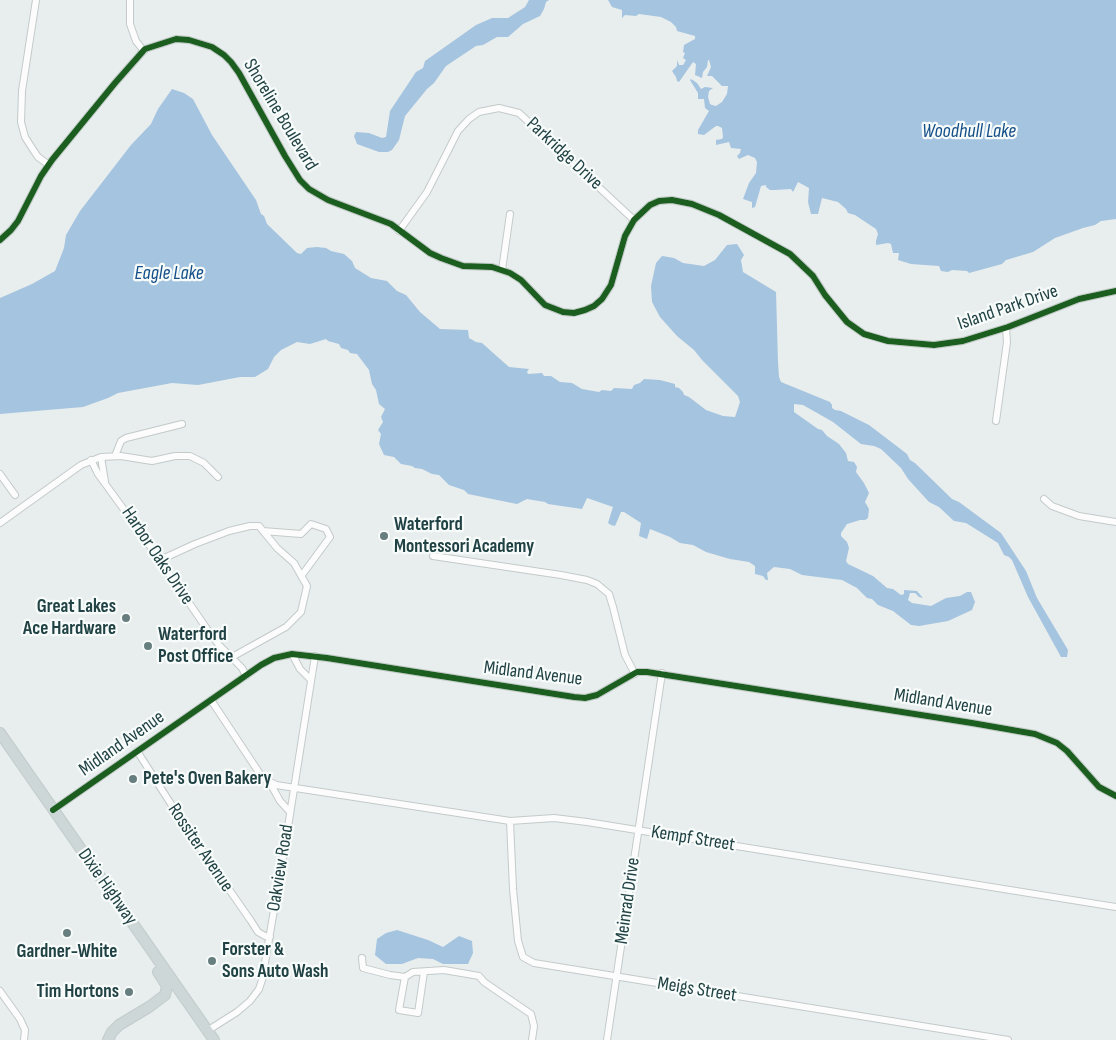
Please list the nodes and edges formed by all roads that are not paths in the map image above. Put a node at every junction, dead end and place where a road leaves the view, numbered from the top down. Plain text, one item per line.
1 (36, 0) edge
2 (130, 0) edge
3 (144, 51) junction
4 (49, 165) junction
5 (510, 214) dead end
6 (634, 220) junction
7 (399, 231) junction
8 (0, 240) edge
9 (502, 270) junction
10 (1116, 291) edge
11 (1006, 328) junction
12 (996, 421) dead end
13 (182, 424) dead end
14 (101, 456) junction
15 (115, 456) junction
16 (92, 460) junction
17 (0, 474) edge
18 (218, 477) dead end
19 (106, 482) junction
20 (15, 495) dead end
21 (1044, 500) dead end
22 (1116, 522) edge
23 (0, 523) edge
24 (263, 531) junction
25 (433, 556) dead end
26 (160, 560) junction
27 (302, 575) junction
28 (292, 654) junction
29 (315, 656) junction
30 (232, 657) junction
31 (662, 673) junction
32 (634, 674) junction
33 (246, 676) junction
34 (311, 680) junction
35 (211, 700) junction
36 (0, 734) edge
37 (137, 751) junction
38 (270, 782) junction
39 (294, 787) junction
40 (1116, 796) edge
41 (53, 810) junction
42 (290, 812) junction
43 (510, 821) junction
44 (638, 830) junction
45 (1116, 907) edge
46 (122, 909) junction
47 (270, 937) junction
48 (362, 958) dead end
49 (424, 972) junction
50 (617, 976) junction
51 (405, 977) junction
52 (0, 991) edge
53 (210, 1036) edge
54 (24, 1040) edge
55 (108, 1040) edge
56 (532, 1040) edge
57 (607, 1040) edge
58 (1008, 1040) edge

1 - 4 street
2 - 3 street
3 - 4 street, Shoreline Boulevard
3 - 7 street, Shoreline Boulevard
4 - 8 street, Shoreline Boulevard
5 - 9 street
6 - 7 street, Parkridge Drive
6 - 9 street, Shoreline Boulevard
6 - 11 street, Island Park Drive
7 - 9 street, Shoreline Boulevard
10 - 11 street, Island Park Drive
11 - 12 street
13 - 15 street
14 - 15 street
14 - 16 street
14 - 19 street
15 - 18 street
16 - 19 street, Harbor Oaks Drive
16 - 23 street
17 - 20 street
19 - 26 street, Harbor Oaks Drive
21 - 22 street
24 - 26 street
24 - 27 street
24 - 27 street
25 - 32 street
26 - 30 street, Harbor Oaks Drive
27 - 30 street
28 - 29 street, Midland Avenue
28 - 33 street, Midland Avenue
28 - 34 street
29 - 32 street, Midland Avenue
29 - 34 street, Oakview Road
30 - 33 street, Harbor Oaks Drive
31 - 32 street, Midland Avenue
31 - 40 street, Midland Avenue
31 - 44 street, Meinrad Drive
33 - 35 street, Midland Avenue
34 - 39 street, Oakview Road
35 - 37 street, Midland Avenue
35 - 38 street
36 - 41 main road, Dixie Highway
37 - 41 street, Midland Avenue
37 - 47 street, Rossiter Avenue
38 - 39 street, Kempf Street
38 - 42 street
39 - 42 street, Oakview Road
39 - 43 street, Kempf Street
41 - 46 main road, Dixie Highway
42 - 47 street, Oakview Road
43 - 44 street, Kempf Street
43 - 50 street, Meigs Street
44 - 45 street, Kempf Street
44 - 50 street, Meinrad Drive
46 - 53 main road, Dixie Highway
46 - 55 main road
47 - 53 street, Oakview Road
48 - 51 street
49 - 51 street
49 - 51 street
49 - 56 street
50 - 57 street, Meinrad Drive
50 - 58 street, Meigs Street
52 - 54 street

